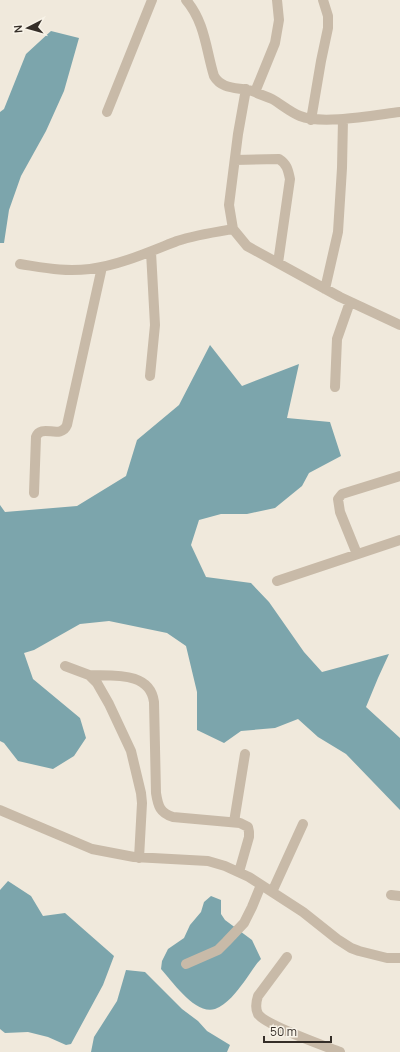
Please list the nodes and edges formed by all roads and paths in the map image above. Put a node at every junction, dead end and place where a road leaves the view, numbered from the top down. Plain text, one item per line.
1 (152, 0) edge
2 (186, 0) edge
3 (277, 0) edge
4 (323, 0) edge
5 (250, 91) junction
6 (107, 112) dead end
7 (400, 112) edge
8 (344, 118) junction
9 (311, 120) junction
10 (235, 160) junction
11 (234, 229) junction
12 (151, 252) junction
13 (278, 263) junction
14 (20, 264) dead end
15 (102, 267) junction
16 (325, 288) junction
17 (350, 302) junction
18 (400, 325) edge
19 (150, 376) dead end
20 (335, 387) dead end
21 (400, 476) edge
22 (34, 493) dead end
23 (400, 540) edge
24 (358, 554) junction
25 (277, 581) dead end
26 (65, 666) dead end
27 (89, 675) junction
28 (245, 754) dead end
29 (0, 810) edge
30 (234, 822) junction
31 (303, 824) dead end
32 (139, 858) junction
33 (238, 872) junction
34 (262, 885) junction
35 (272, 892) junction
36 (288, 957) dead end
37 (400, 958) edge
38 (186, 964) dead end
39 (340, 1052) edge

1 - 6 street
2 - 5 street
3 - 5 street
4 - 9 street
5 - 9 street
5 - 10 street
7 - 8 street
8 - 9 street
8 - 16 street
10 - 11 street
10 - 13 street
11 - 12 street
11 - 13 street
12 - 15 street
12 - 19 street
13 - 16 street
14 - 15 street
15 - 22 street
16 - 17 street
17 - 18 street
17 - 20 street
21 - 24 street
23 - 24 street
24 - 25 street
26 - 27 street
27 - 30 street
27 - 32 street
28 - 30 street
29 - 32 street
30 - 33 street
31 - 35 street
32 - 33 street
33 - 34 street
34 - 35 street
34 - 38 street
35 - 37 street
36 - 39 street

